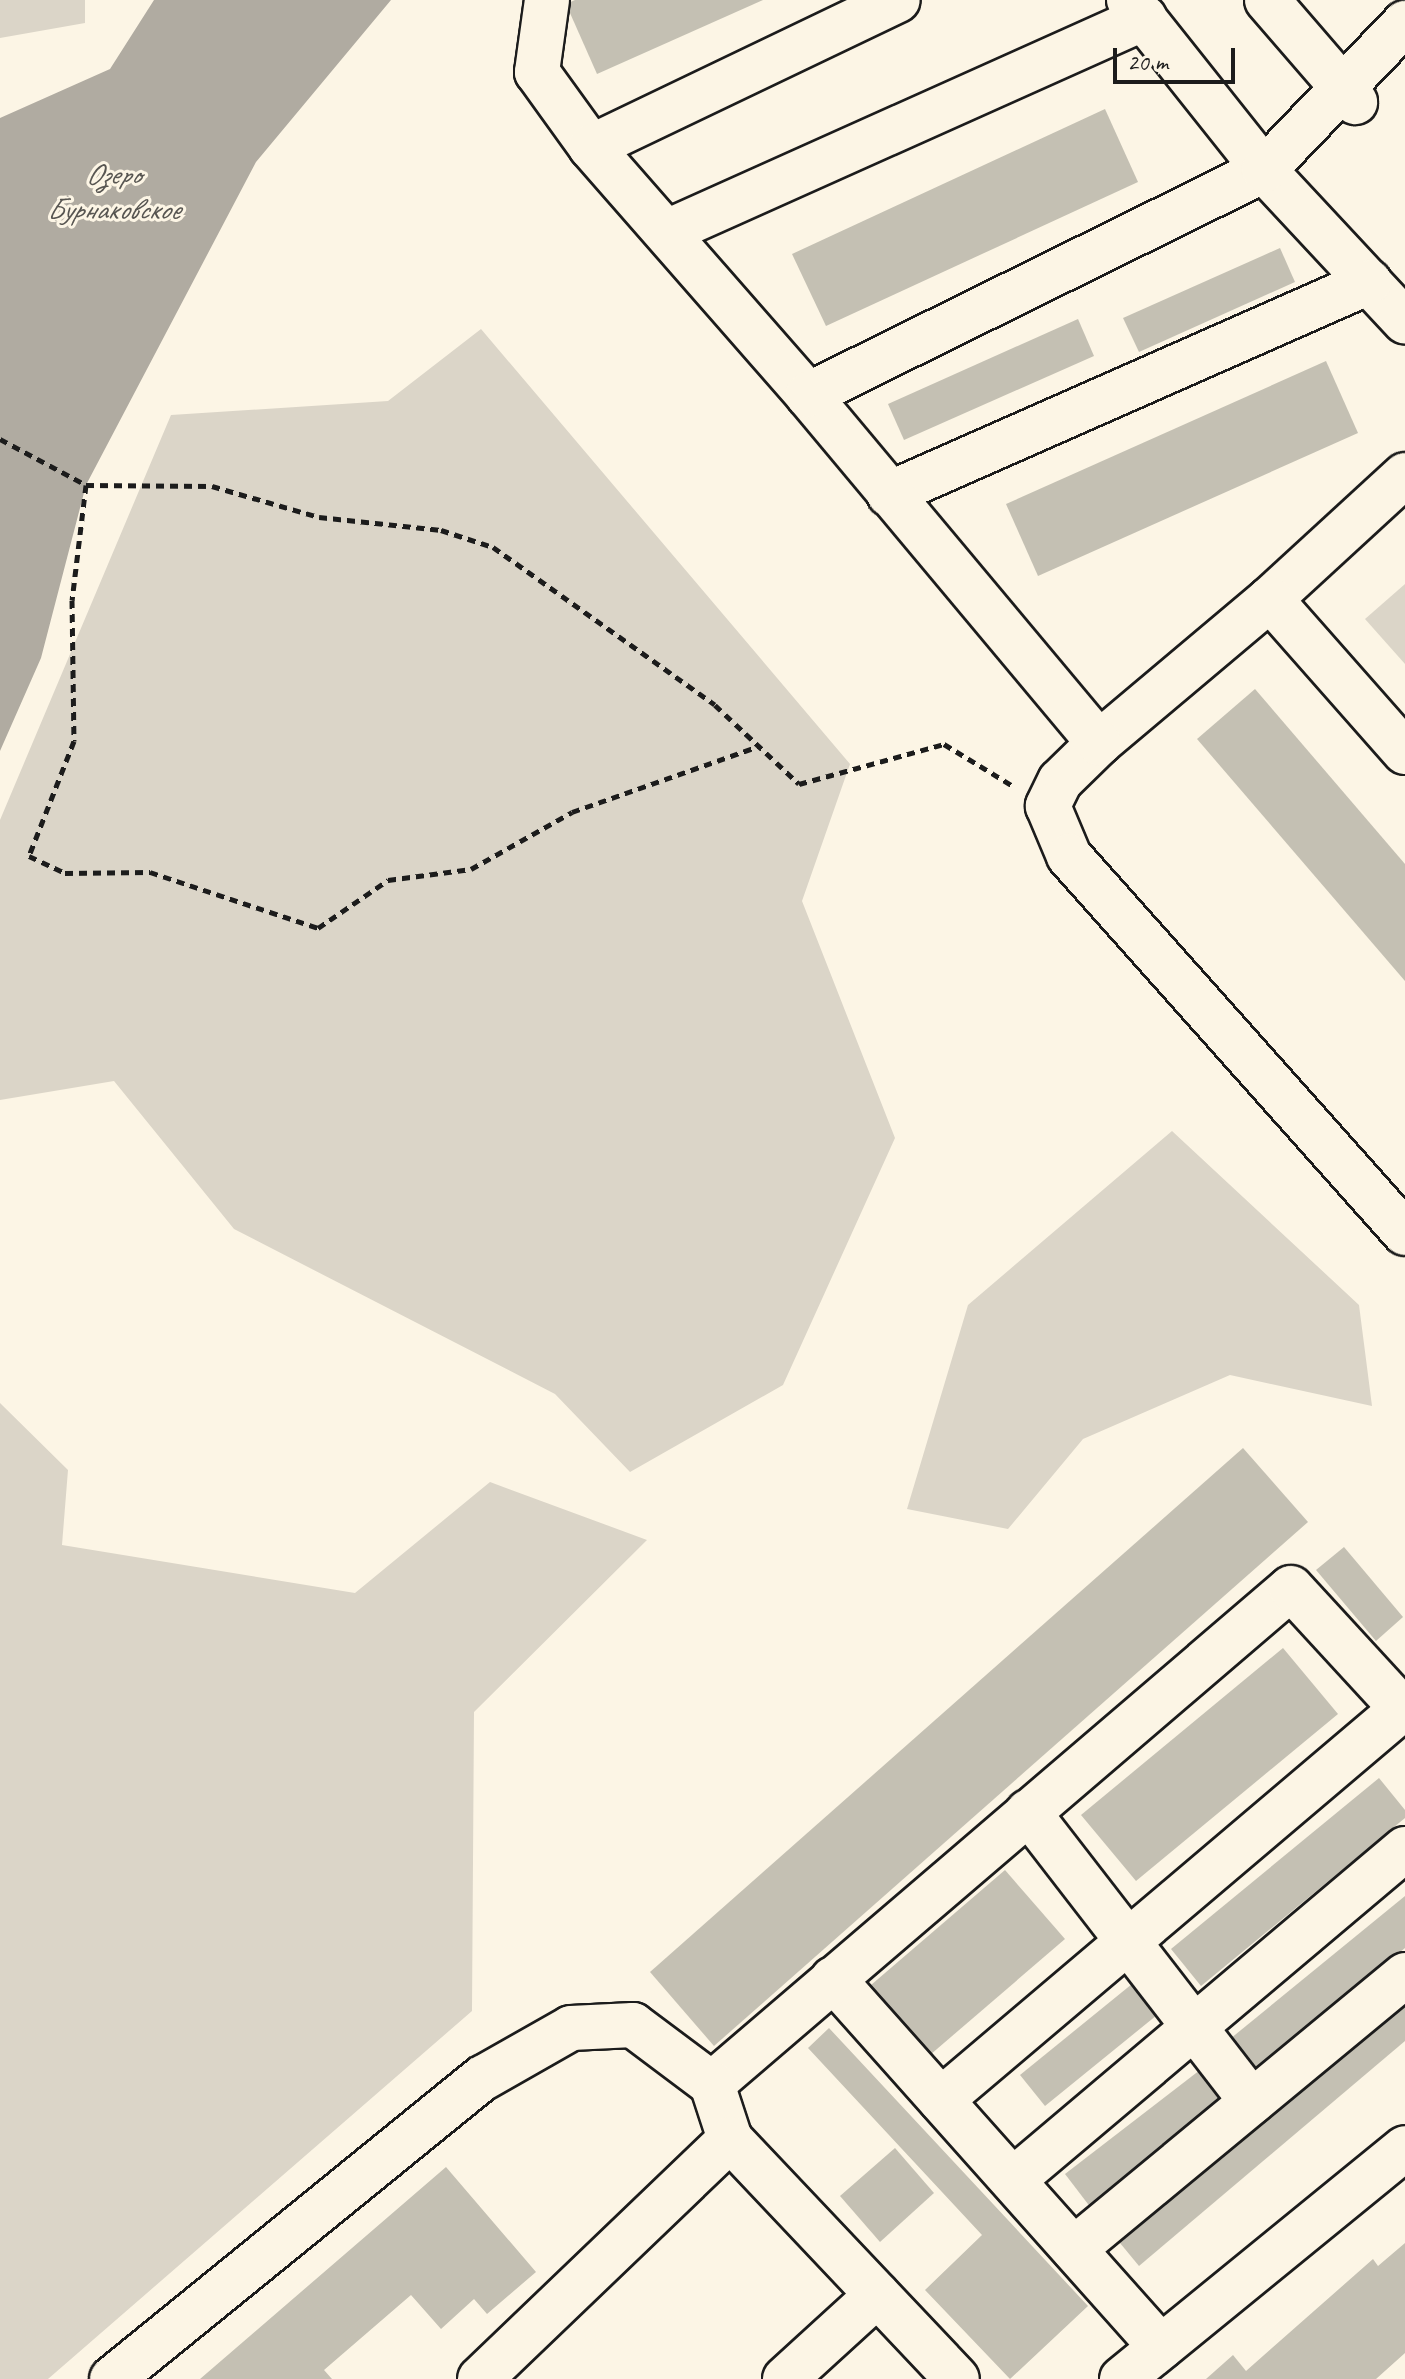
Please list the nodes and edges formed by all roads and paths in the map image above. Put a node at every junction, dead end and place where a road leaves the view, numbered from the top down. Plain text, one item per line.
1 (547, 0) edge
2 (898, 0) edge
3 (1267, 0) edge
4 (1136, 9) edge
5 (1405, 23) edge
6 (1348, 95) junction
7 (591, 147) junction
8 (1264, 170) junction
9 (669, 231) junction
10 (1369, 282) junction
11 (1405, 321) edge
12 (808, 395) junction
13 (0, 439) edge
14 (1405, 475) edge
15 (86, 485) junction
16 (889, 494) junction
17 (1270, 599) junction
18 (1099, 743) junction
19 (759, 746) junction
20 (1405, 752) edge
21 (1048, 806) junction
22 (1391, 1187) edge
23 (1405, 1233) edge
24 (1404, 1710) edge
25 (1028, 1812) junction
26 (1405, 1849) edge
27 (1130, 1940) junction
28 (1405, 1975) edge
29 (833, 1979) junction
30 (1196, 2025) junction
31 (712, 2084) junction
32 (941, 2100) junction
33 (1252, 2102) junction
34 (730, 2139) junction
35 (1405, 2148) edge
36 (1013, 2180) junction
37 (1074, 2249) junction
38 (877, 2295) junction
39 (1161, 2347) junction
40 (112, 2379) edge
41 (480, 2379) edge
42 (785, 2379) edge
43 (957, 2379) edge
44 (1122, 2379) edge

1 - 7 street
2 - 7 street
3 - 6 street
4 - 8 street
4 - 9 street
5 - 6 street
6 - 8 street
7 - 9 street
8 - 10 street
8 - 12 street
9 - 12 street
10 - 11 street
10 - 16 street
12 - 16 street
13 - 15 path
14 - 17 street
15 - 19 path
15 - 19 path
16 - 18 street
17 - 18 street
17 - 20 street
18 - 21 street
19 - 21 path
21 - 22 street
22 - 23 street
24 - 25 street
24 - 27 street
25 - 27 street
25 - 29 street
26 - 30 street
27 - 30 street
27 - 32 street
28 - 33 street
29 - 31 street
29 - 32 street
30 - 33 street
30 - 36 street
31 - 34 street
31 - 40 street
32 - 36 street
33 - 37 street
34 - 38 street
34 - 41 street
35 - 39 street
36 - 37 street
37 - 39 street
38 - 42 street
38 - 43 street
39 - 44 street

